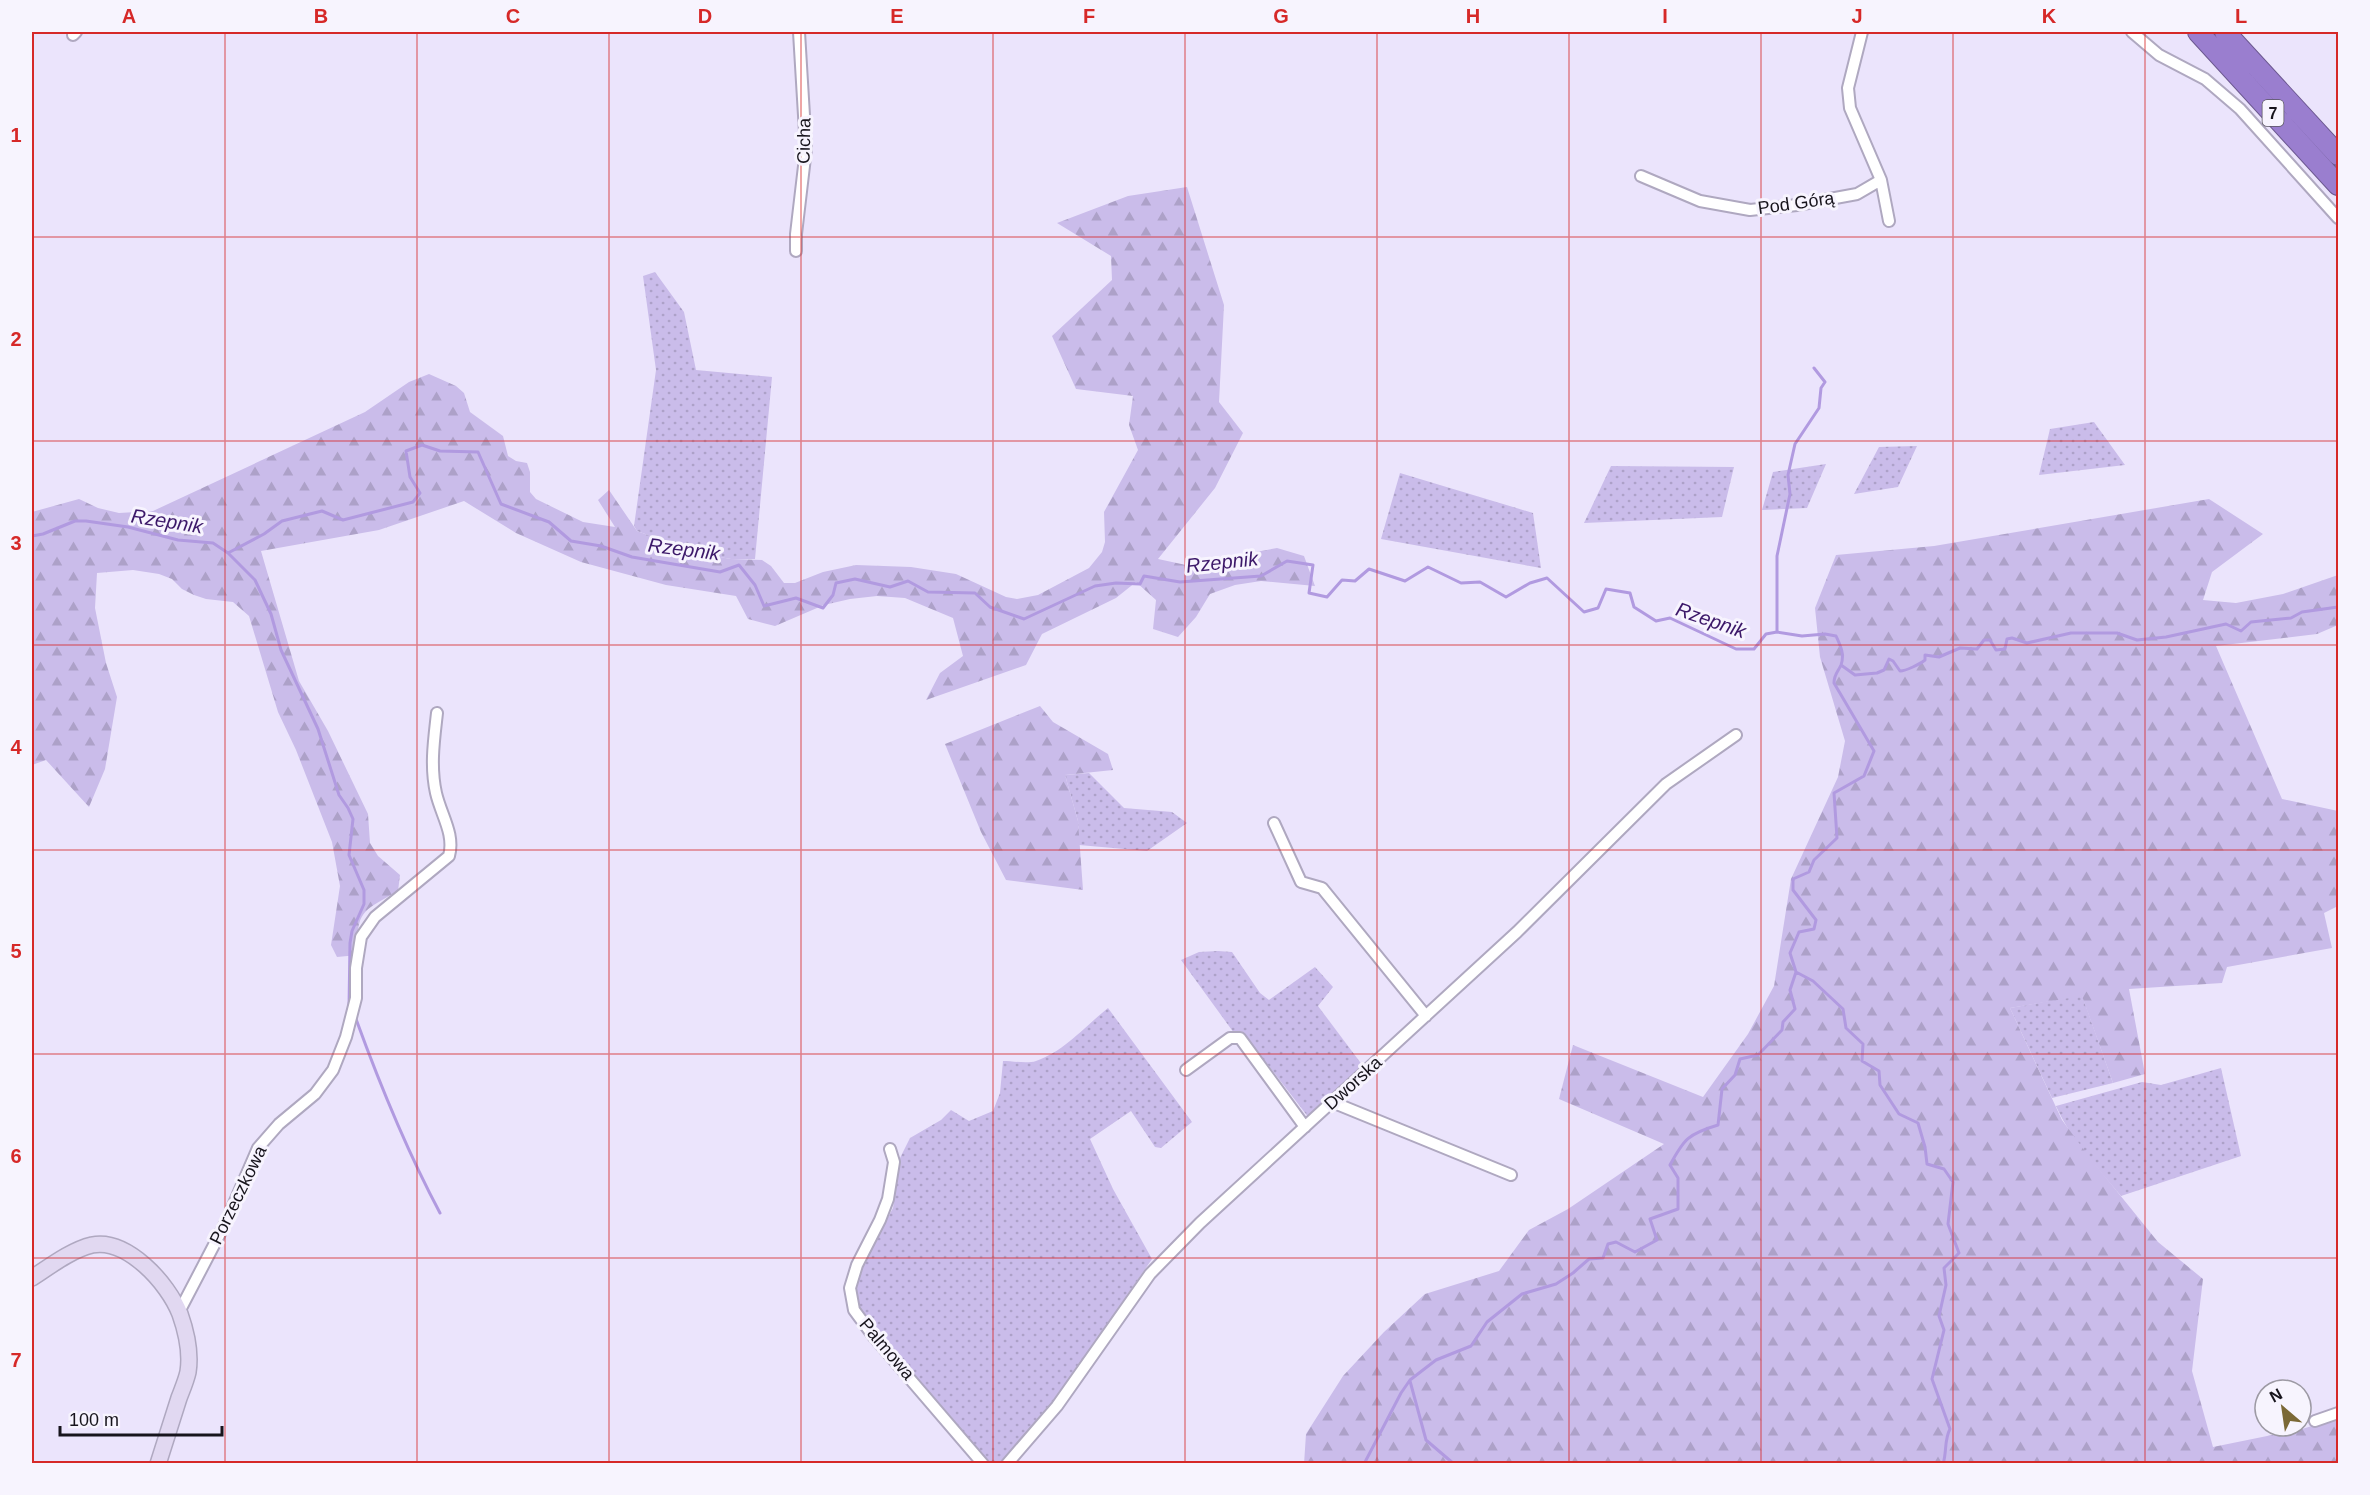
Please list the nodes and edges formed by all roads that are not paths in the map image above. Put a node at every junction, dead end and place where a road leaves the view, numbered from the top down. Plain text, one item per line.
1 (799, 32) edge
2 (1862, 32) edge
3 (2132, 32) edge
4 (2198, 32) edge
5 (2228, 33) edge
6 (2338, 156) edge
7 (1641, 176) dead end
8 (1881, 180) junction
9 (2338, 185) edge
10 (2338, 218) edge
11 (1889, 221) dead end
12 (796, 251) dead end
13 (437, 714) dead end
14 (1736, 735) dead end
15 (1274, 823) dead end
16 (1426, 1016) junction
17 (1186, 1070) dead end
18 (1332, 1102) junction
19 (1305, 1127) junction
20 (890, 1149) dead end
21 (1511, 1175) dead end
22 (32, 1278) edge
23 (179, 1312) junction
24 (2338, 1413) edge
25 (2314, 1421) dead end
26 (159, 1464) edge
27 (983, 1464) edge
28 (1006, 1464) edge

1 - 12 street, Cicha
2 - 8 street
3 - 10 street
4 - 9 highway, 7
5 - 6 highway, 7
7 - 8 street, Pod Górą
8 - 11 street
13 - 23 street, Porzeczkowa
14 - 16 street, Dworska
15 - 16 street
16 - 18 street, Dworska
17 - 19 street
18 - 19 street, Dworska
18 - 21 street
19 - 28 street, Dworska
20 - 27 street, Palmowa
22 - 23 street
23 - 26 street
24 - 25 street

